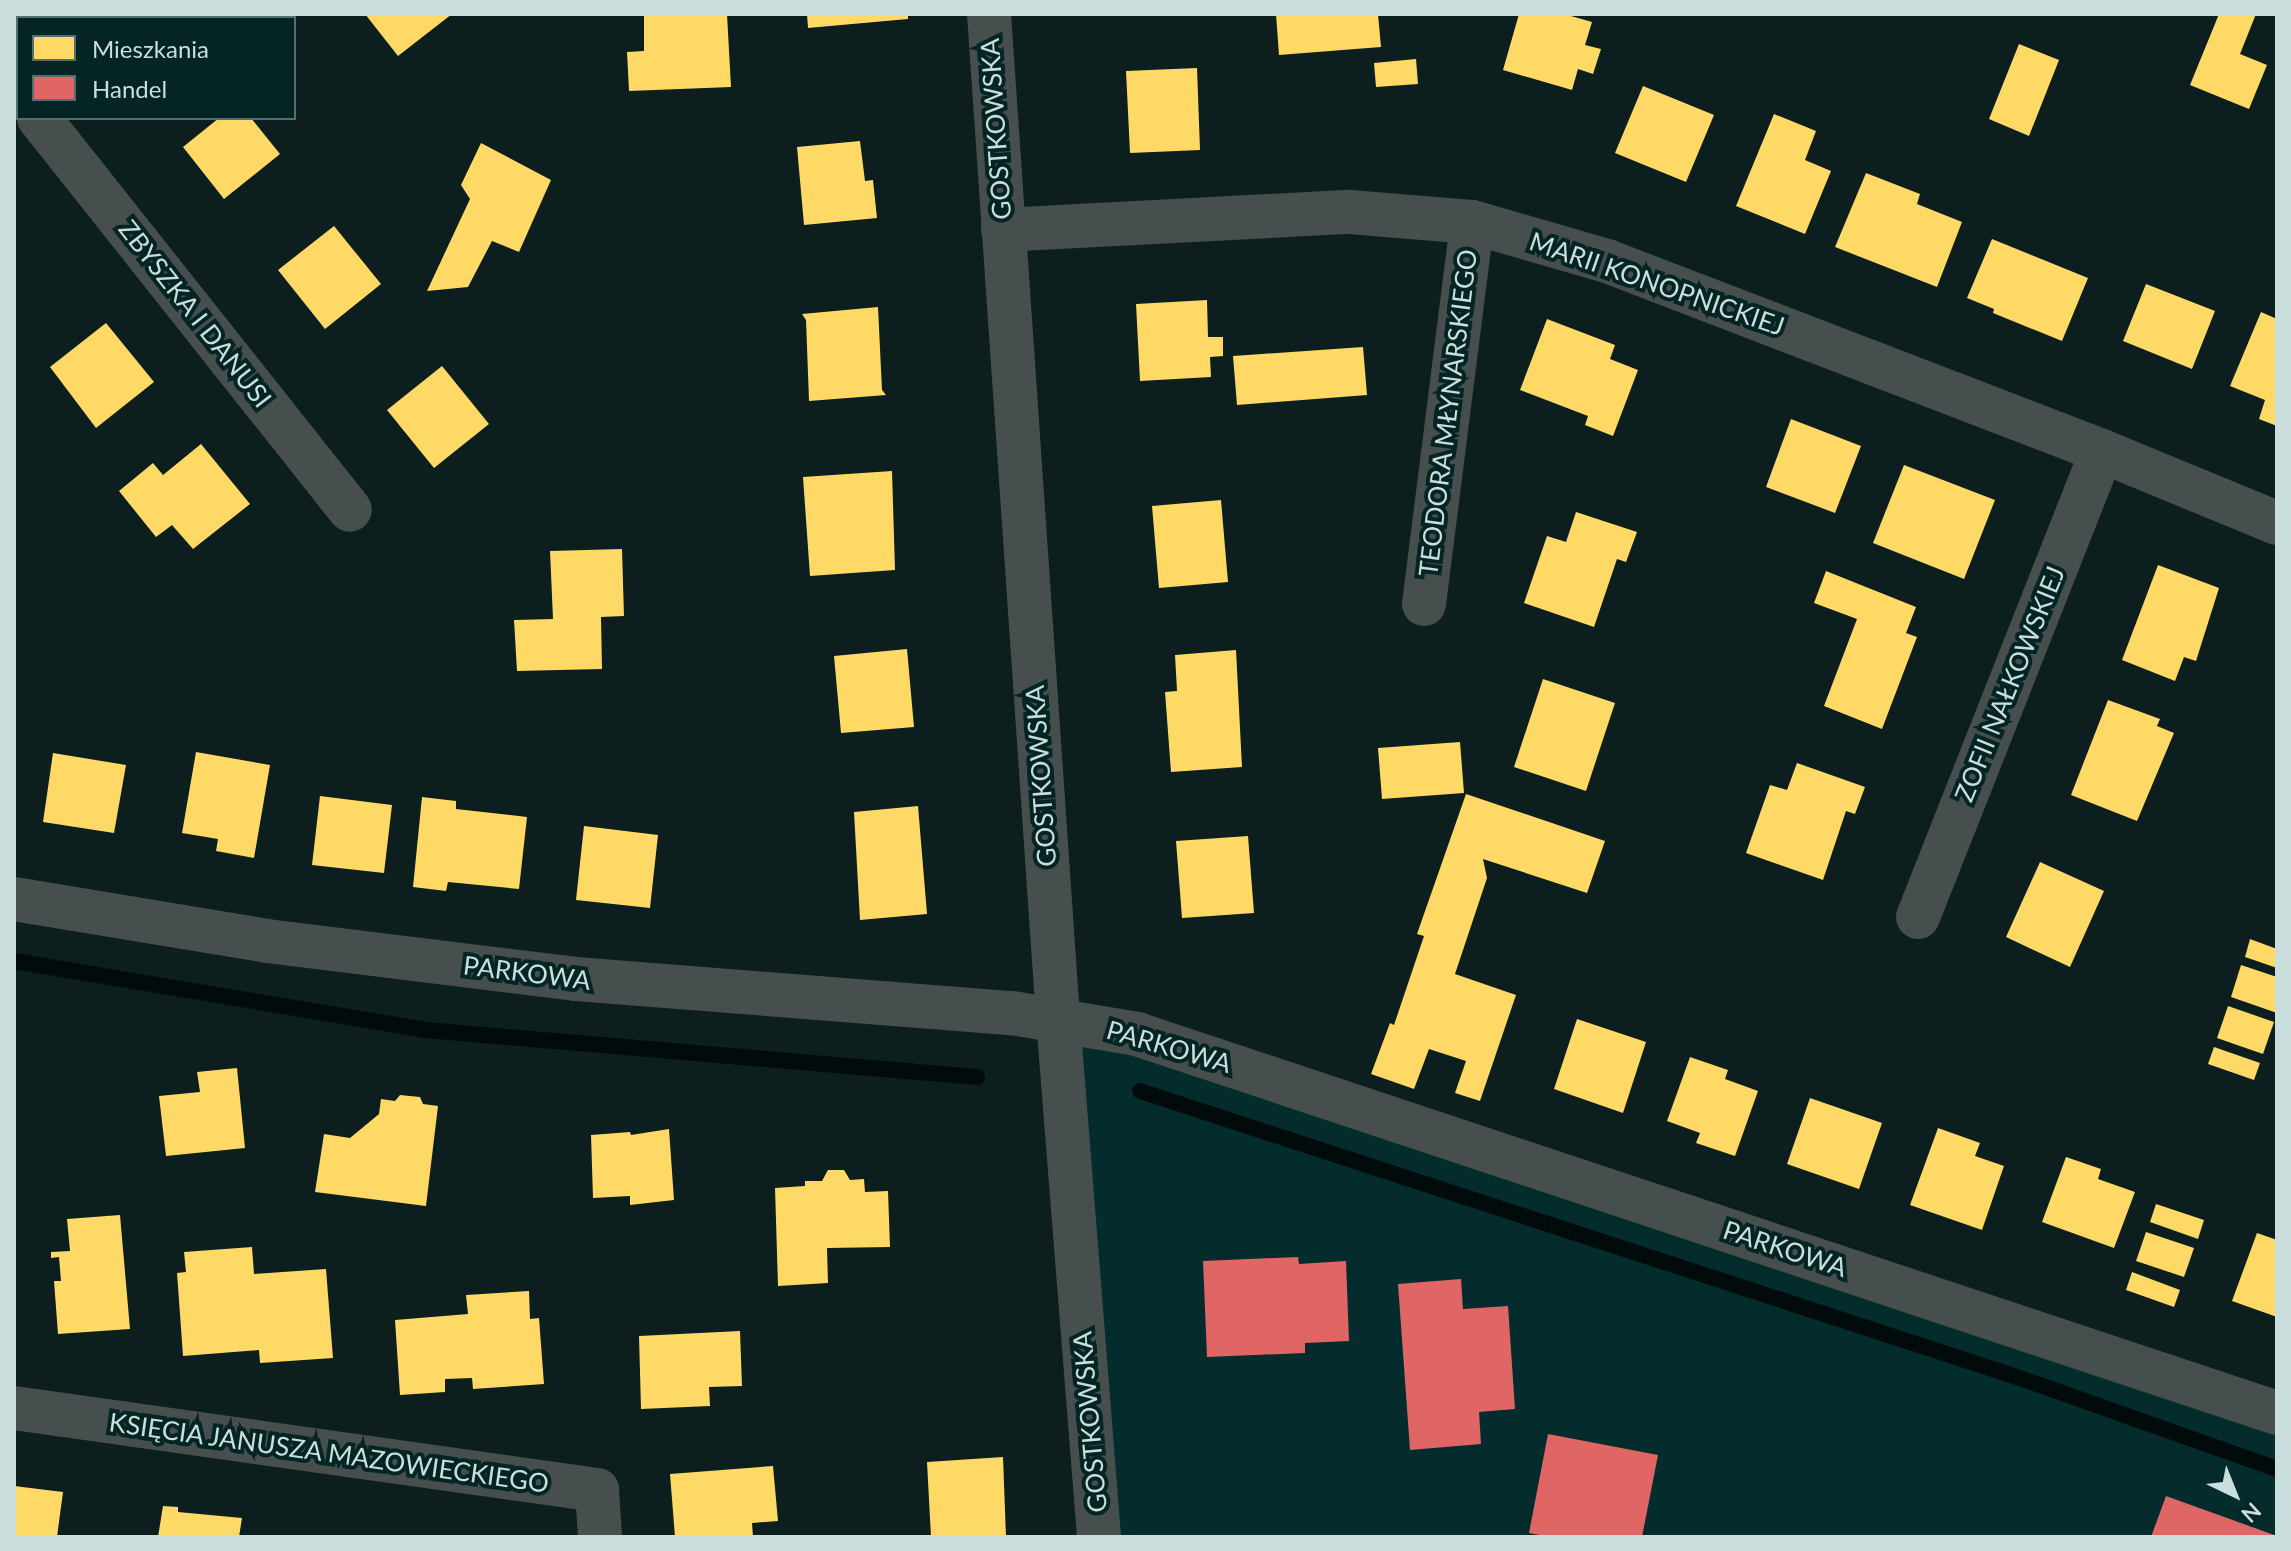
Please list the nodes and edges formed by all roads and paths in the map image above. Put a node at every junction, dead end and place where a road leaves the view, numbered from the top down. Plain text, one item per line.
1 (989, 14) edge
2 (41, 120) edge
3 (1472, 222) junction
4 (1003, 230) junction
5 (2102, 451) junction
6 (350, 510) dead end
7 (2277, 523) edge
8 (1424, 604) dead end
9 (14, 899) edge
10 (1918, 917) dead end
11 (1058, 1019) junction
12 (14, 1408) edge
13 (2277, 1413) edge
14 (600, 1537) edge
15 (1099, 1537) edge

1 - 4 street, GOSTKOWSKA
2 - 6 street, ZBYSZKA I DANUSI
3 - 4 street, MARII KONOPNICKIEJ
3 - 5 street, MARII KONOPNICKIEJ
3 - 8 street, TEODORA MŁYNARSKIEGO
4 - 11 street, GOSTKOWSKA
5 - 7 street, MARII KONOPNICKIEJ
5 - 10 street, ZOFII NAŁKOWSKIEJ
9 - 11 street, PARKOWA
11 - 13 street, PARKOWA
11 - 15 street, GOSTKOWSKA
12 - 14 street, KSIĘCIA JANUSZA MAZOWIECKIEGO

